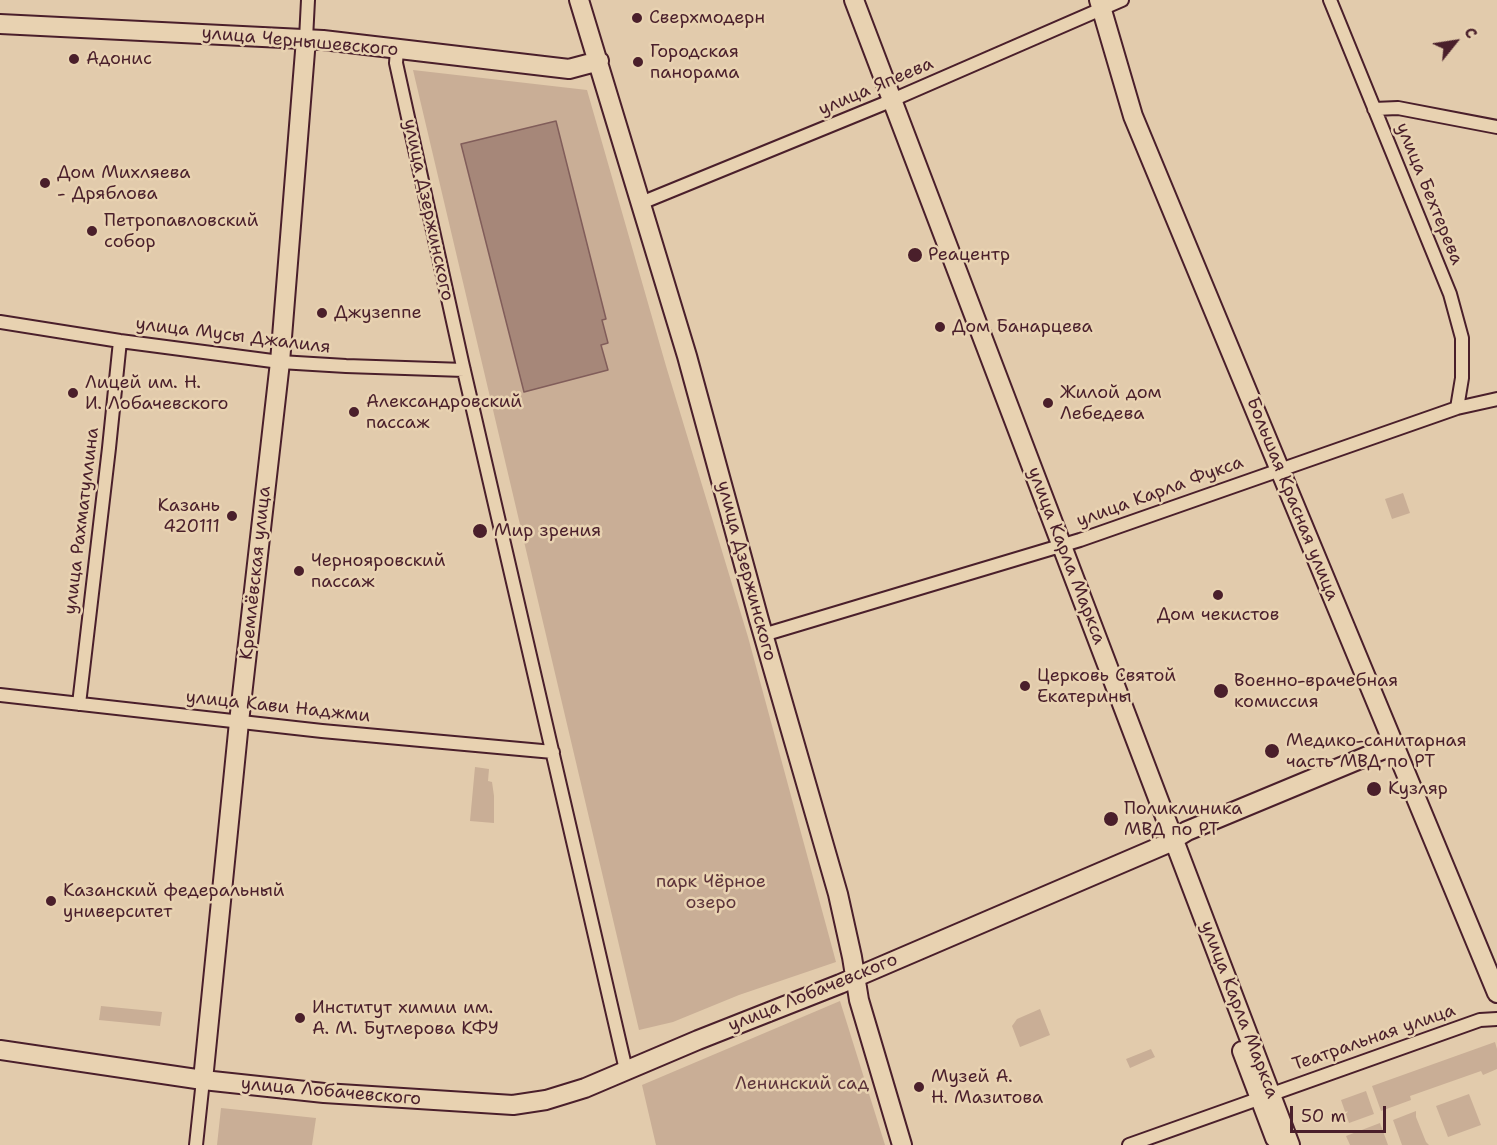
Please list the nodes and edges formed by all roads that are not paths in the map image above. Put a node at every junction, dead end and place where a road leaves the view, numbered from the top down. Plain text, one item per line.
1 (308, 0) edge
2 (579, 0) edge
3 (844, 0) edge
4 (854, 0) edge
5 (1122, 0) edge
6 (1330, 0) edge
7 (1100, 5) edge
8 (0, 24) edge
9 (306, 39) junction
10 (397, 50) junction
11 (598, 61) junction
12 (888, 102) junction
13 (1374, 110) junction
14 (1497, 127) edge
15 (641, 202) junction
16 (0, 322) edge
17 (120, 341) junction
18 (280, 362) junction
19 (464, 370) junction
20 (1497, 399) edge
21 (1456, 408) junction
22 (1280, 469) junction
23 (1057, 547) junction
24 (763, 635) junction
25 (0, 695) edge
26 (79, 705) junction
27 (239, 722) junction
28 (1394, 745) junction
29 (553, 752) junction
30 (1168, 842) junction
31 (855, 977) junction
32 (1497, 993) edge
33 (1497, 1019) edge
34 (0, 1050) edge
35 (626, 1070) junction
36 (203, 1080) junction
37 (1265, 1096) junction
38 (196, 1145) edge
39 (902, 1145) edge
40 (1129, 1145) edge
41 (1277, 1145) edge
42 (1290, 1145) edge

1 - 9 street, Кремлёвская улица
2 - 11 street, улица Дзержинского
3 - 12 street, улица Карла Маркса
4 - 12 street, улица Карла Маркса
5 - 7 street, улица Япеева
6 - 13 street, улица Бехтерева
7 - 12 street, улица Япеева
7 - 22 street, Большая Красная улица
8 - 9 street, улица Чернышевского
9 - 10 street, улица Чернышевского
9 - 18 street, Кремлёвская улица
10 - 11 street, улица Чернышевского
10 - 19 street, улица Дзержинского
11 - 15 street, улица Дзержинского
12 - 15 street, улица Япеева
12 - 23 street, улица Карла Маркса
13 - 14 street
13 - 21 street, улица Бехтерева
15 - 24 street, улица Дзержинского
16 - 17 street, улица Мусы Джалиля
17 - 18 street, улица Мусы Джалиля
17 - 26 street, улица Рахматуллина
18 - 19 street, улица Мусы Джалиля
18 - 27 street, Кремлёвская улица
19 - 29 street, улица Дзержинского
20 - 21 street, улица Карла Фукса
21 - 22 street, улица Карла Фукса
22 - 23 street, улица Карла Фукса
22 - 28 street, Большая Красная улица
23 - 24 street, улица Карла Фукса
23 - 30 street, улица Карла Маркса
24 - 31 street, улица Дзержинского
25 - 26 street, улица Кави Наджми
26 - 27 street, улица Кави Наджми
27 - 29 street, улица Кави Наджми
27 - 36 street, Кремлёвская улица
28 - 30 street, улица Лобачевского
28 - 32 street, Большая Красная улица
29 - 35 street, улица Дзержинского
30 - 31 street, улица Лобачевского
30 - 37 street, улица Карла Маркса
31 - 35 street, улица Лобачевского
31 - 39 street, улица Дзержинского
33 - 37 street, Театральная улица
34 - 36 street, улица Лобачевского
35 - 36 street, улица Лобачевского
36 - 38 street, Кремлёвская улица
37 - 40 street, Театральная улица
37 - 41 street, улица Карла Маркса
37 - 42 street, улица Карла Маркса

